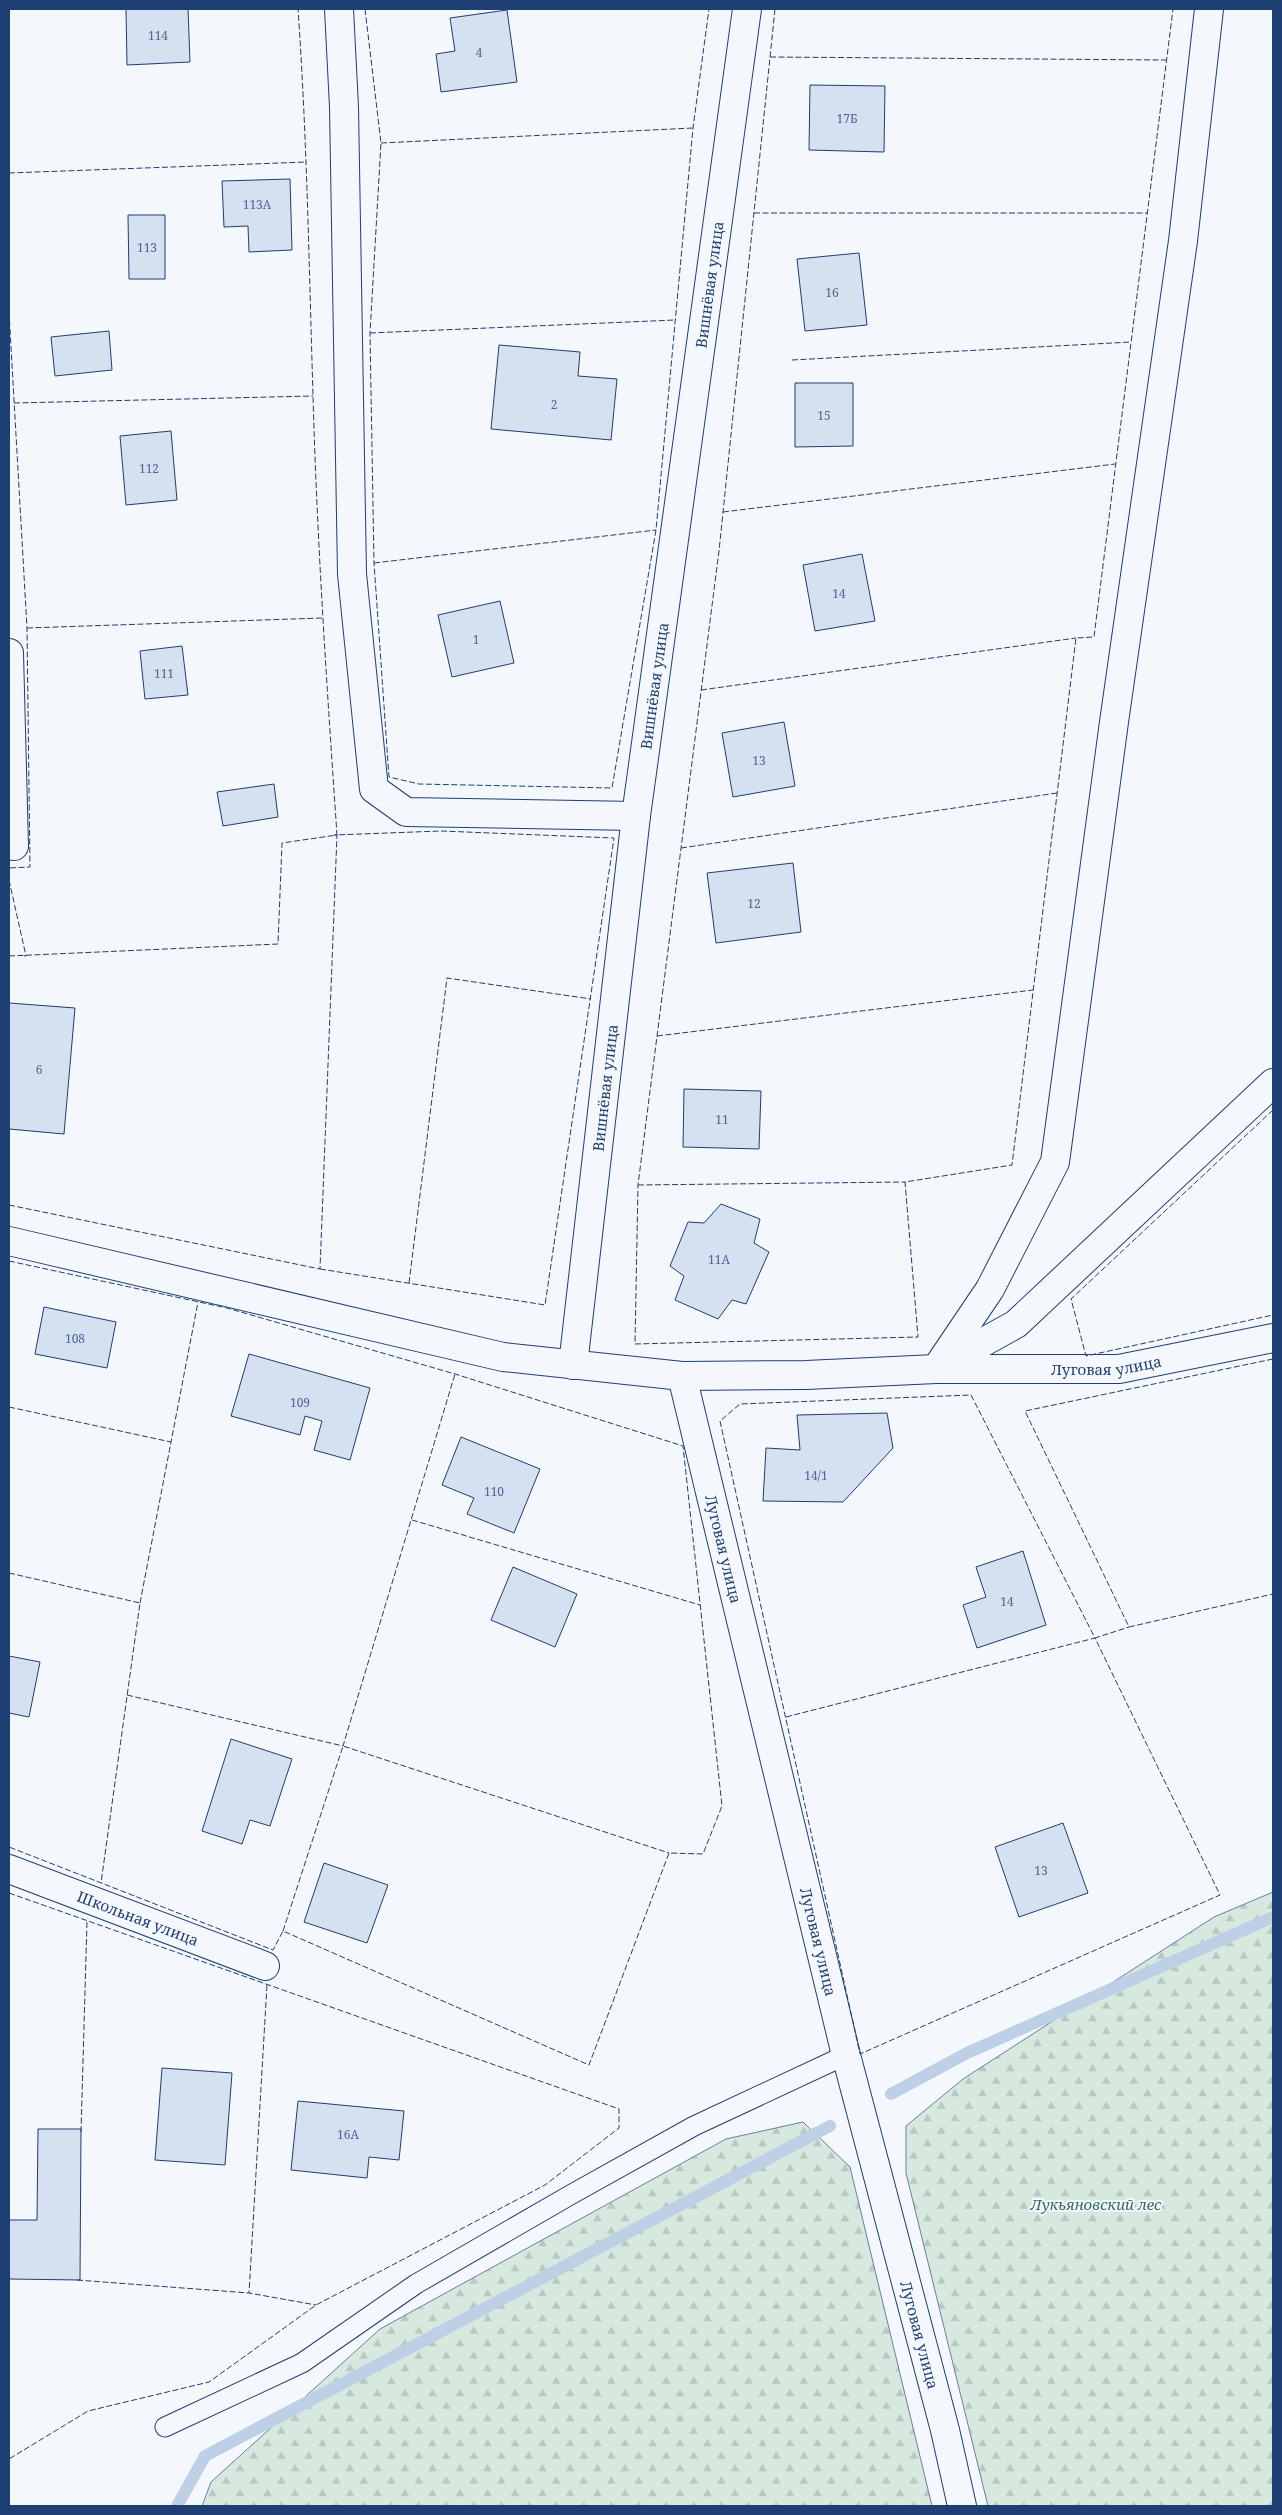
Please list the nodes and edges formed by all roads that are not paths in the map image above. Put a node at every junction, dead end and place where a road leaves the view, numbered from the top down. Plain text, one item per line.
1 (339, 9) edge
2 (747, 9) edge
3 (1209, 9) edge
4 (9, 653) edge
5 (636, 816) junction
6 (14, 846) dead end
7 (1273, 1083) edge
8 (9, 1241) edge
9 (1273, 1338) edge
10 (573, 1364) junction
11 (936, 1368) junction
12 (682, 1376) junction
13 (9, 1869) edge
14 (266, 1966) dead end
15 (846, 2055) junction
16 (164, 2427) dead end
17 (962, 2506) edge

1 - 5 street
2 - 5 street, Вишнёвая улица
3 - 11 street
4 - 6 street
5 - 10 street, Вишнёвая улица
7 - 11 street
8 - 10 street, Луговая улица
9 - 11 street, Луговая улица
10 - 12 street, Луговая улица
11 - 12 street, Луговая улица
12 - 15 street, Луговая улица
13 - 14 street, Школьная улица
15 - 16 lane
15 - 17 street, Луговая улица

